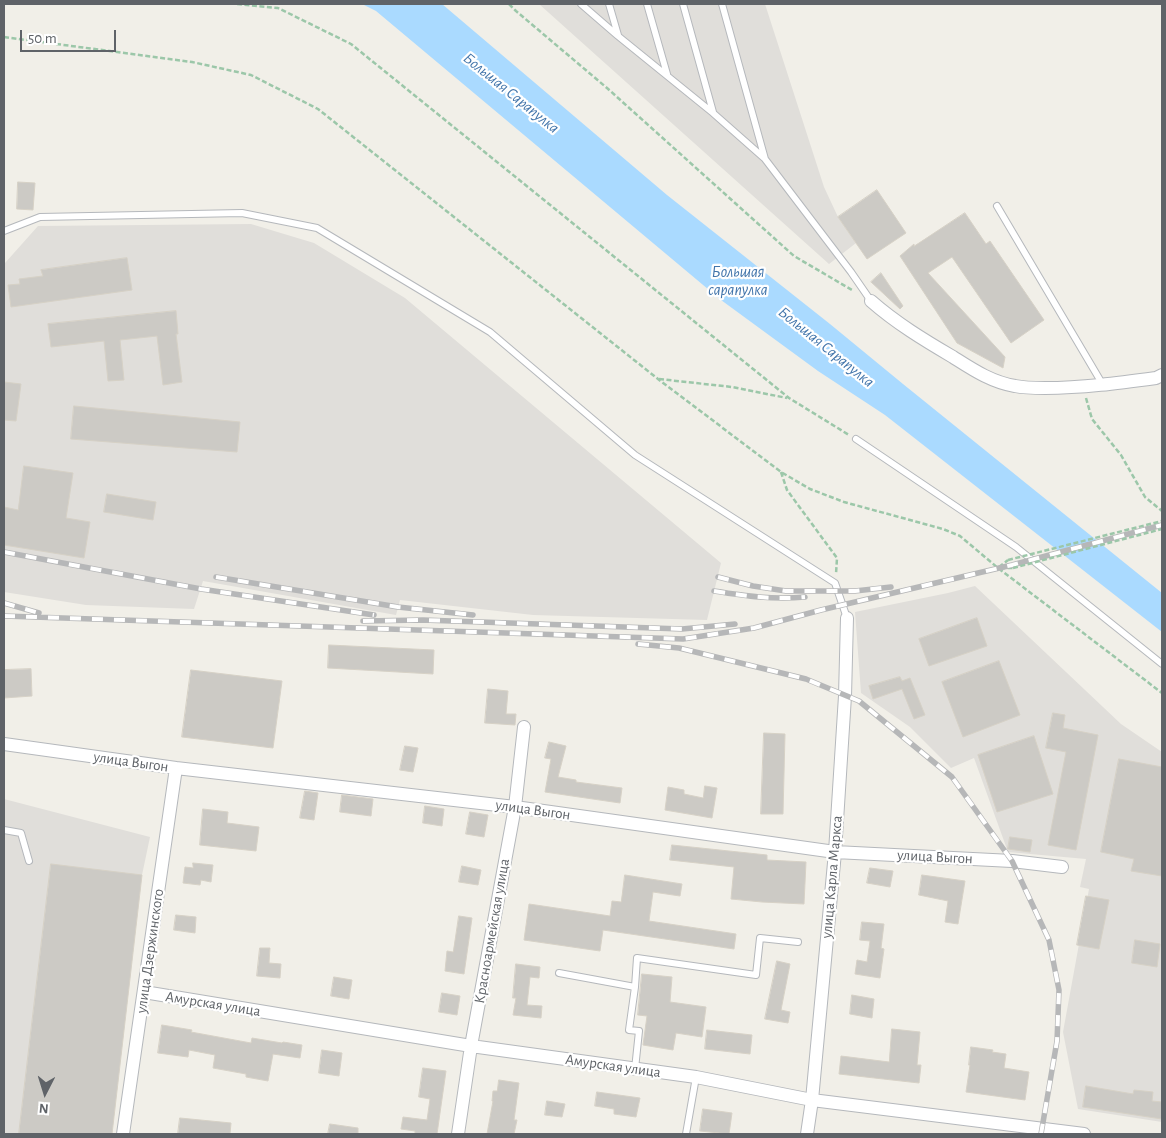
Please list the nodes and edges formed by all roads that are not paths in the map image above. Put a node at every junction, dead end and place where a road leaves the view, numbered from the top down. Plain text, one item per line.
1 (580, 4) edge
2 (609, 4) edge
3 (646, 4) edge
4 (683, 4) edge
5 (722, 4) edge
6 (618, 36) junction
7 (667, 75) junction
8 (713, 113) junction
9 (765, 159) junction
10 (997, 206) dead end
11 (4, 231) edge
12 (871, 301) joint
13 (1162, 374) edge
14 (1103, 385) junction
15 (856, 439) road end
16 (847, 618) joint
17 (1162, 664) edge
18 (524, 727) dead end
19 (4, 744) edge
20 (176, 768) junction
21 (515, 807) junction
22 (4, 830) edge
23 (834, 852) junction
24 (29, 861) dead end
25 (1062, 867) dead end
26 (798, 942) dead end
27 (559, 973) dead end
28 (635, 987) junction
29 (144, 992) junction
30 (471, 1046) junction
31 (635, 1069) junction
32 (696, 1078) junction
33 (812, 1100) junction
34 (123, 1134) edge
35 (458, 1134) edge
36 (686, 1134) edge
37 (806, 1134) edge
38 (1084, 1134) edge

1 - 6 lane
2 - 6 lane
3 - 7 lane
4 - 8 lane
5 - 9 lane
6 - 7 lane
7 - 8 lane
8 - 9 lane
9 - 12 lane
10 - 14 lane
11 - 16 lane
12 - 14 street
13 - 14 street
15 - 17 lane
16 - 23 street, улица Карла Маркса
18 - 21 street, Красноармейская улица
19 - 20 street, улица Выгон
20 - 21 street, улица Выгон
20 - 29 street, улица Дзержинского
21 - 23 street, улица Выгон
21 - 30 street, Красноармейская улица
22 - 24 lane
23 - 25 street, улица Выгон
23 - 33 street, улица Карла Маркса
26 - 28 lane
27 - 28 lane
28 - 31 lane
29 - 30 street, Амурская улица
29 - 34 street, улица Дзержинского
30 - 31 street, Амурская улица
30 - 35 street, Красноармейская улица
31 - 32 street, Амурская улица
32 - 33 street, Амурская улица
32 - 36 lane
33 - 37 street, улица Карла Маркса
33 - 38 street, Амурская улица

